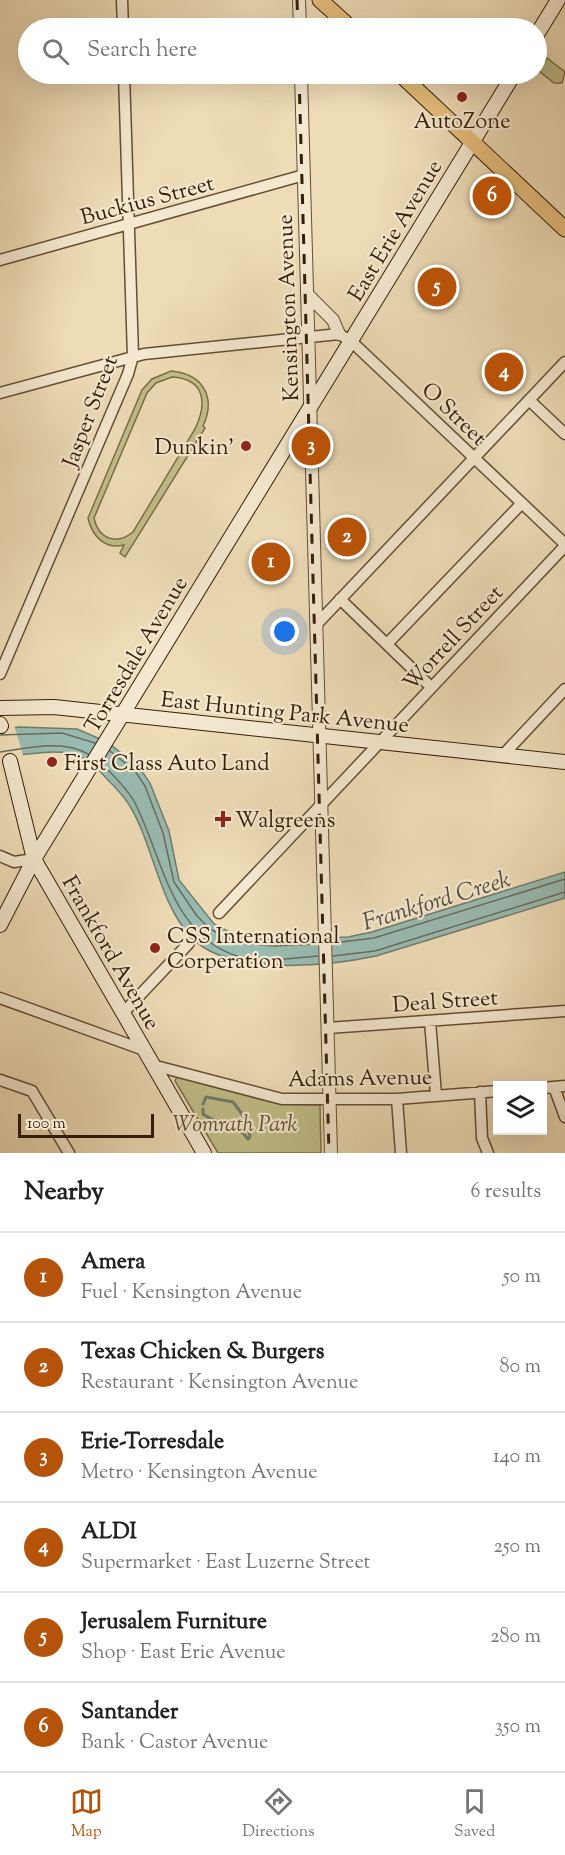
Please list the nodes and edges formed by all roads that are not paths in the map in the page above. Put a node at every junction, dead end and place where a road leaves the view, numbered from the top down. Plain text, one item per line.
1 (122, 0) edge
2 (299, 0) edge
3 (320, 0) edge
4 (558, 0) edge
5 (123, 18) edge
6 (300, 18) edge
7 (340, 18) edge
8 (547, 19) edge
9 (124, 84) edge
10 (301, 84) edge
11 (411, 84) edge
12 (508, 84) edge
13 (472, 141) junction
14 (304, 176) junction
15 (127, 224) junction
16 (565, 229) edge
17 (0, 260) edge
18 (307, 294) junction
19 (309, 335) junction
20 (345, 337) junction
21 (133, 356) junction
22 (565, 362) edge
23 (0, 393) edge
24 (529, 400) junction
25 (310, 408) junction
26 (565, 434) edge
27 (474, 458) junction
28 (522, 503) junction
29 (565, 545) edge
30 (340, 599) junction
31 (316, 625) junction
32 (387, 645) junction
33 (0, 674) edge
34 (431, 687) junction
35 (565, 689) edge
36 (0, 708) edge
37 (123, 715) junction
38 (319, 735) junction
39 (379, 743) junction
40 (503, 755) junction
41 (10, 761) dead end
42 (565, 762) edge
43 (321, 804) junction
44 (0, 856) edge
45 (34, 859) junction
46 (219, 913) dead end
47 (0, 925) edge
48 (189, 943) dead end
49 (0, 998) edge
50 (565, 1011) edge
51 (124, 1012) junction
52 (430, 1021) junction
53 (328, 1028) junction
54 (144, 1050) junction
55 (156, 1066) junction
56 (0, 1080) edge
57 (560, 1086) edge
58 (493, 1091) edge
59 (480, 1092) junction
60 (436, 1095) junction
61 (397, 1099) junction
62 (330, 1100) junction
63 (565, 1117) edge
64 (69, 1153) edge
65 (204, 1153) edge
66 (331, 1153) edge
67 (401, 1153) edge
68 (488, 1153) edge

1 - 5 street
2 - 6 street
3 - 7 main road
4 - 8 main road
9 - 15 street, Jasper Street
10 - 14 street, Kensington Avenue
11 - 13 main road
12 - 13 main road, East Erie Avenue
13 - 16 main road
13 - 20 main road, East Erie Avenue
14 - 15 street, Buckius Street
14 - 18 street, Kensington Avenue
15 - 17 street, Buckius Street
15 - 21 street, Jasper Street
18 - 19 street, Kensington Avenue
18 - 20 street
19 - 20 street
19 - 21 street
19 - 25 street, Kensington Avenue
20 - 25 main road, East Erie Avenue
20 - 27 street, O Street
21 - 23 street
21 - 33 street, Jasper Street
22 - 24 street
24 - 26 street
24 - 27 street
25 - 31 street, Kensington Avenue
25 - 37 main road, Torresdale Avenue
27 - 28 street, O Street
27 - 30 street
28 - 29 street, O Street
28 - 32 street
29 - 34 street, Worrell Street
30 - 31 street
30 - 32 street
31 - 38 street, Kensington Avenue
32 - 34 street
34 - 39 street, Worrell Street
35 - 40 street
36 - 37 main road, East Hunting Park Avenue
37 - 38 main road, East Hunting Park Avenue
37 - 45 main road, Torresdale Avenue
38 - 39 main road, East Hunting Park Avenue
38 - 43 street, Kensington Avenue
39 - 40 main road, East Hunting Park Avenue
39 - 43 street, Worrell Street
40 - 42 main road, East Hunting Park Avenue
41 - 45 main road, Frankford Avenue
43 - 46 street, Worrell Street
43 - 53 street, Kensington Avenue
44 - 45 street
45 - 47 main road, Torresdale Avenue
45 - 51 main road, Frankford Avenue
48 - 51 street
49 - 54 street
50 - 52 street, Deal Street
51 - 54 main road, Frankford Avenue
52 - 53 street, Deal Street
52 - 60 street
53 - 62 street, Kensington Avenue
54 - 55 main road, Frankford Avenue
55 - 62 street, Adams Avenue
55 - 65 main road, Frankford Avenue
56 - 64 street
57 - 63 street
58 - 59 street, Adams Avenue
59 - 60 street, Adams Avenue
59 - 68 street
60 - 61 street, Adams Avenue
61 - 62 street, Adams Avenue
61 - 67 street
62 - 66 street, Kensington Avenue

